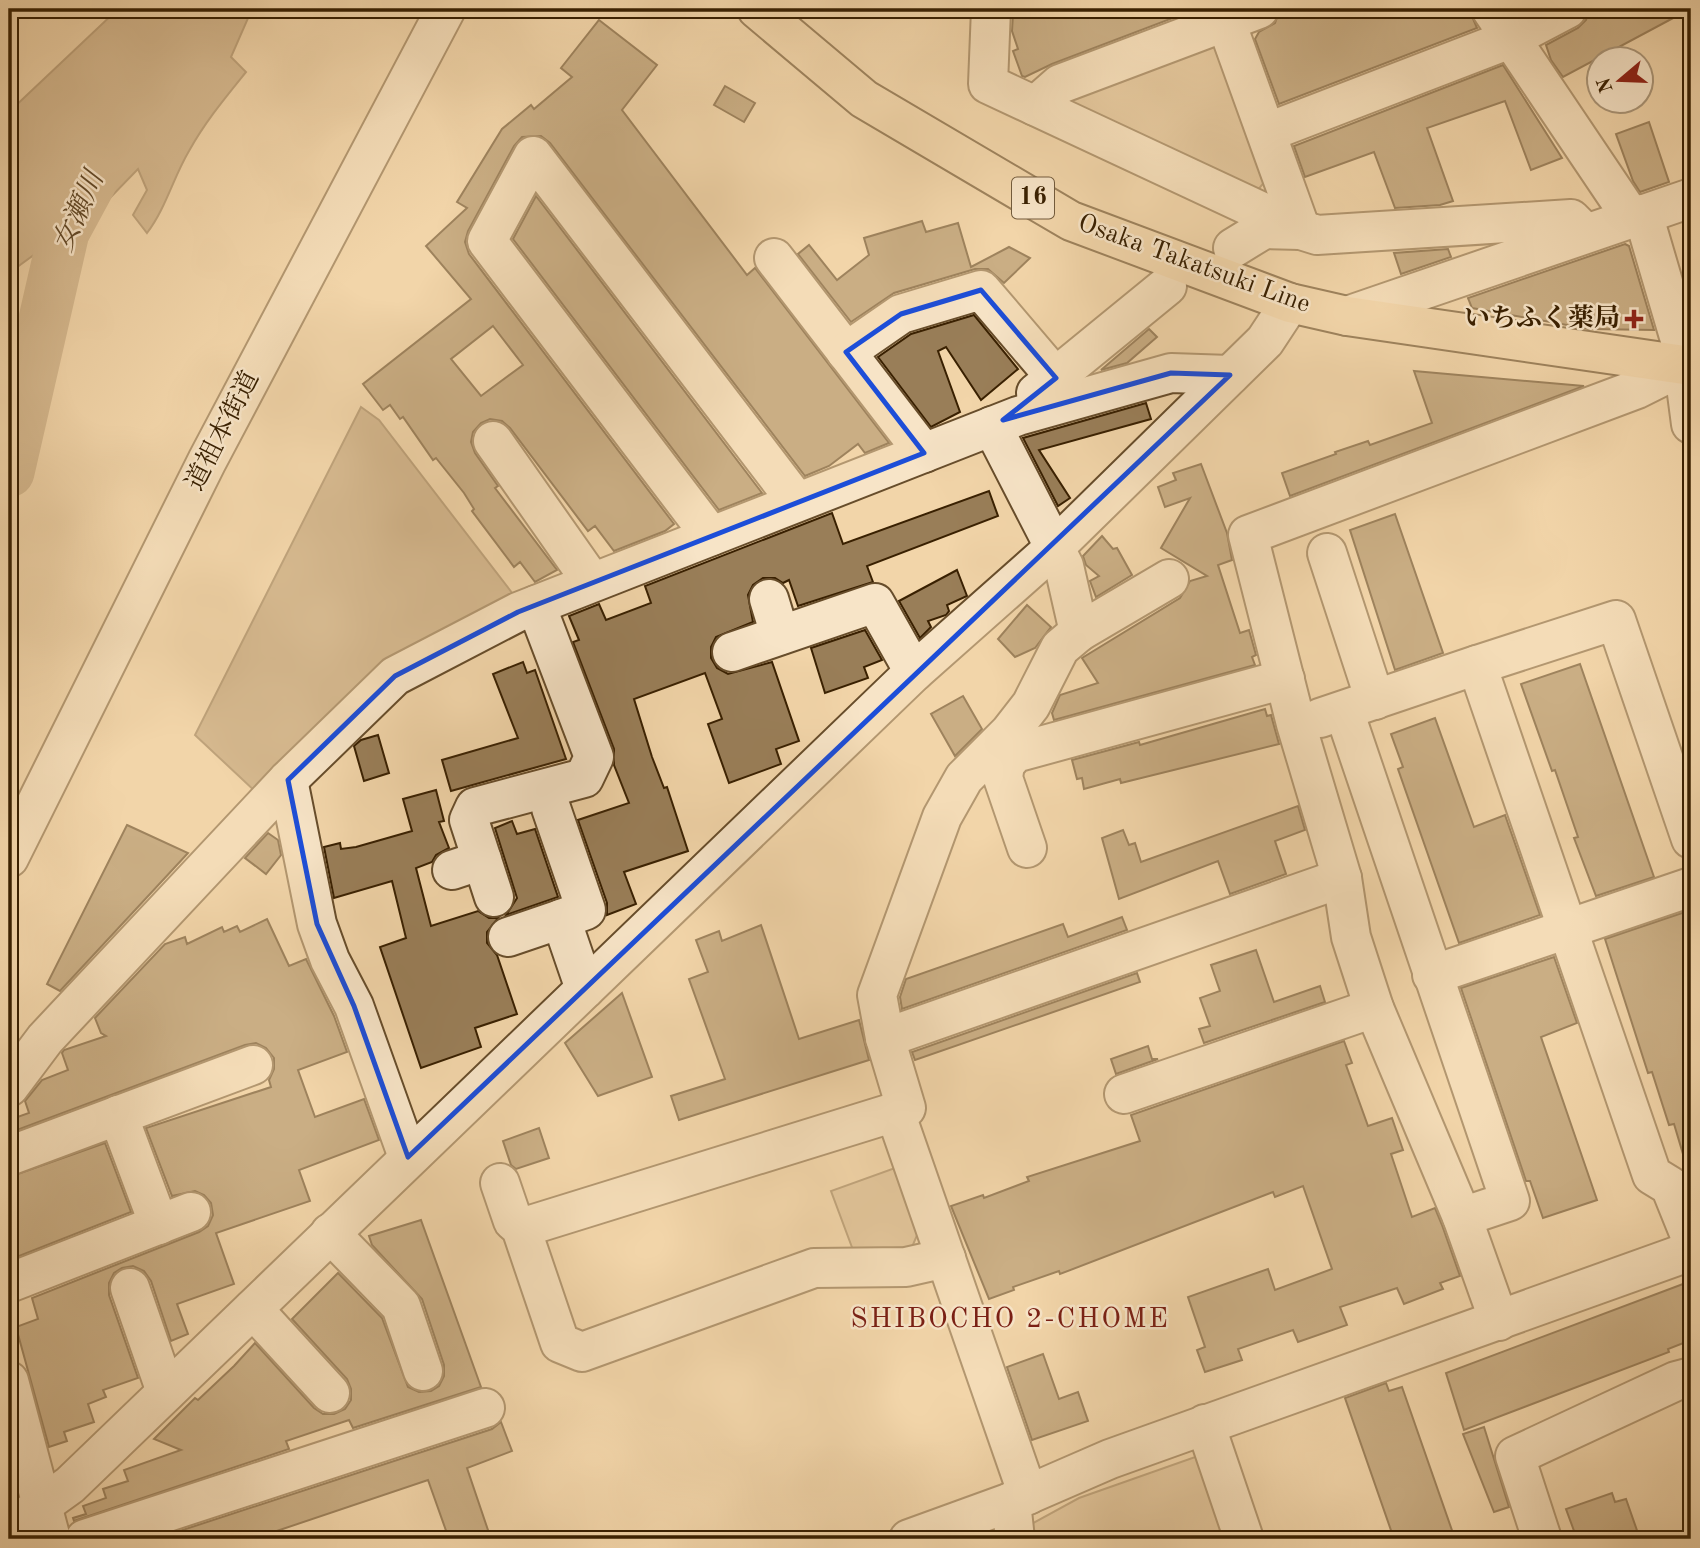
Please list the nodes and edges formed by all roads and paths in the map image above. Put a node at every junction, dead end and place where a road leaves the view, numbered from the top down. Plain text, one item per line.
1 (446, 9) edge
2 (757, 9) edge
3 (991, 9) edge
4 (1567, 9) edge
5 (1243, 15) edge
6 (1501, 24) edge
7 (1035, 106) junction
8 (1268, 132) junction
9 (1691, 198) edge
10 (1637, 216) junction
11 (1585, 233) junction
12 (1266, 235) junction
13 (774, 258) dead end
14 (1167, 286) dead end
15 (1290, 303) junction
16 (1347, 316) junction
17 (846, 352) junction
18 (1686, 367) edge
19 (1230, 375) junction
20 (1056, 378) junction
21 (1005, 421) junction
22 (1691, 424) edge
23 (493, 440) dead end
24 (924, 453) junction
25 (797, 502) junction
26 (711, 536) junction
27 (1055, 547) junction
28 (1327, 554) dead end
29 (1169, 579) dead end
30 (592, 582) junction
31 (769, 599) dead end
32 (536, 604) junction
33 (1079, 632) junction
34 (780, 635) junction
35 (732, 652) dead end
36 (1477, 665) junction
37 (915, 672) junction
38 (1285, 679) junction
39 (1360, 706) junction
40 (1296, 724) junction
41 (288, 780) junction
42 (551, 808) dead end
43 (1008, 828) dead end
44 (1691, 839) edge
45 (9, 858) edge
46 (1342, 878) junction
47 (1691, 887) edge
48 (494, 897) dead end
49 (562, 919) junction
50 (1567, 929) junction
51 (508, 937) dead end
52 (1432, 975) junction
53 (585, 989) junction
54 (1374, 1008) junction
55 (885, 1038) junction
56 (253, 1065) dead end
57 (9, 1087) edge
58 (1124, 1094) dead end
59 (895, 1112) junction
60 (118, 1115) junction
61 (9, 1156) edge
62 (408, 1157) junction
63 (500, 1183) dead end
64 (1462, 1217) junction
65 (521, 1228) junction
66 (330, 1233) junction
67 (1691, 1238) edge
68 (1691, 1251) edge
69 (946, 1258) junction
70 (9, 1283) edge
71 (130, 1288) dead end
72 (253, 1309) junction
73 (1499, 1321) junction
74 (423, 1371) dead end
75 (1691, 1377) edge
76 (9, 1381) edge
77 (166, 1392) junction
78 (330, 1393) dead end
79 (485, 1408) dead end
80 (1205, 1424) junction
81 (1019, 1498) junction
82 (46, 1522) edge
83 (9, 1529) edge
84 (85, 1539) edge
85 (909, 1539) edge
86 (1015, 1539) edge
87 (1244, 1539) edge
88 (1542, 1539) edge

1 - 45 street, 道祖本街道
2 - 15 main road, Osaka Takatsuki Line / 16
3 - 7 street
4 - 6 street
5 - 7 street
5 - 8 street
6 - 8 street
6 - 10 street
7 - 12 street
8 - 12 street
9 - 10 street
10 - 11 street
10 - 18 street
11 - 12 street
11 - 16 street
13 - 17 street
14 - 20 street
15 - 16 main road, Osaka Takatsuki Line / 16
15 - 19 street
16 - 18 main road, Osaka Takatsuki Line / 16
17 - 20 street
17 - 24 street
18 - 22 street
18 - 38 street
19 - 21 street
19 - 27 street
20 - 21 street
21 - 24 street
21 - 27 street
23 - 30 street
24 - 25 street
25 - 26 street
25 - 26 street
26 - 30 street
27 - 33 street
27 - 37 street
28 - 39 street
29 - 33 street
30 - 32 street
31 - 34 street
32 - 41 street
32 - 48 street
33 - 55 street
34 - 35 street
34 - 37 street
36 - 39 street
36 - 44 street
36 - 50 street
37 - 53 street
38 - 40 street
38 - 43 street
39 - 40 street
39 - 52 street
40 - 46 street
41 - 57 street
41 - 62 street
42 - 49 street
46 - 54 street
46 - 55 street
47 - 50 street
49 - 51 street
49 - 53 street
50 - 52 street
50 - 67 street
52 - 64 street
53 - 62 street
54 - 58 street
54 - 64 street
55 - 59 street
56 - 60 street
59 - 65 street
59 - 69 street
60 - 61 street
60 - 70 street
62 - 66 street
63 - 65 street
64 - 73 street
65 - 69 street
66 - 72 street
66 - 74 street
68 - 73 street
69 - 81 street
71 - 77 street
72 - 77 street
72 - 78 street
73 - 80 street
75 - 88 street
76 - 82 street
77 - 82 street
79 - 84 street
80 - 81 street
80 - 87 street
81 - 85 street
81 - 86 street
82 - 83 street

